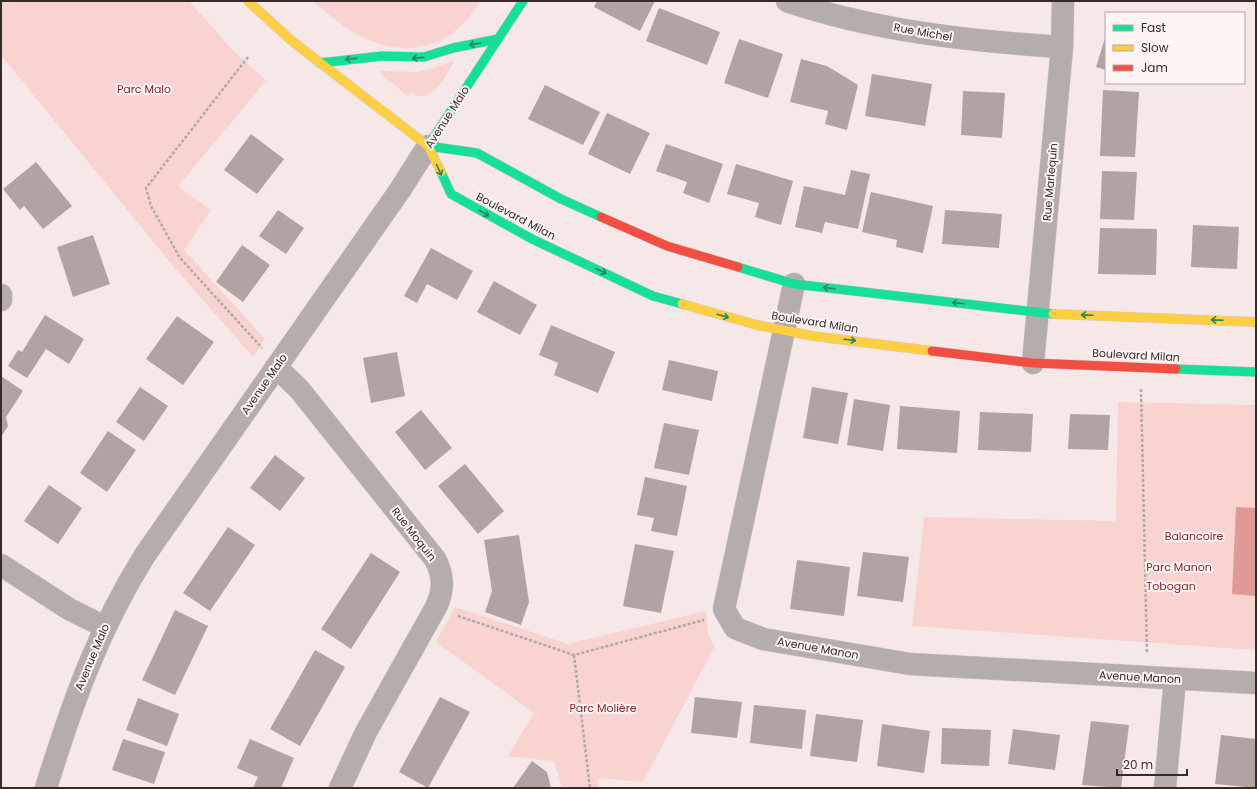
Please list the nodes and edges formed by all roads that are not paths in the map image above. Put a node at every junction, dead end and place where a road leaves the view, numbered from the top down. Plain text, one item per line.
1 (248, 1) edge
2 (523, 1) edge
3 (787, 1) edge
4 (1063, 1) edge
5 (498, 39) junction
6 (1062, 47) junction
7 (320, 63) junction
8 (428, 146) junction
9 (794, 284) junction
10 (1, 295) edge
11 (1, 300) edge
12 (1037, 313) junction
13 (1256, 322) edge
14 (784, 330) junction
15 (1033, 363) junction
16 (276, 367) junction
17 (1256, 372) edge
18 (1, 566) edge
19 (105, 627) junction
20 (1175, 678) junction
21 (1256, 683) edge
22 (46, 788) edge
23 (340, 788) edge
24 (1165, 788) edge

1 - 7 main road, Boulevard Milan
2 - 5 main road, Avenue Malo
3 - 6 street, Rue Michel
4 - 6 street, Rue Marlequin
5 -> 7 main road
5 - 8 main road, Avenue Malo
6 - 12 street, Rue Marlequin
7 - 8 main road, Boulevard Milan
8 - 9 main road, Boulevard Milan
8 -> 14 main road, Boulevard Milan
8 - 16 street, Avenue Malo
12 -> 9 main road, Boulevard Milan
9 - 14 street, Avenue Manon
10 - 11 street
13 -> 12 main road, Boulevard Milan
12 - 15 street, Rue Marlequin
14 -> 15 main road, Boulevard Milan
14 - 20 street, Avenue Manon
15 - 17 main road, Boulevard Milan
16 - 19 street, Avenue Malo
16 - 23 street, Rue Moquin
18 - 19 street
19 - 22 street, Avenue Malo
20 - 21 street, Avenue Manon
20 - 24 street

